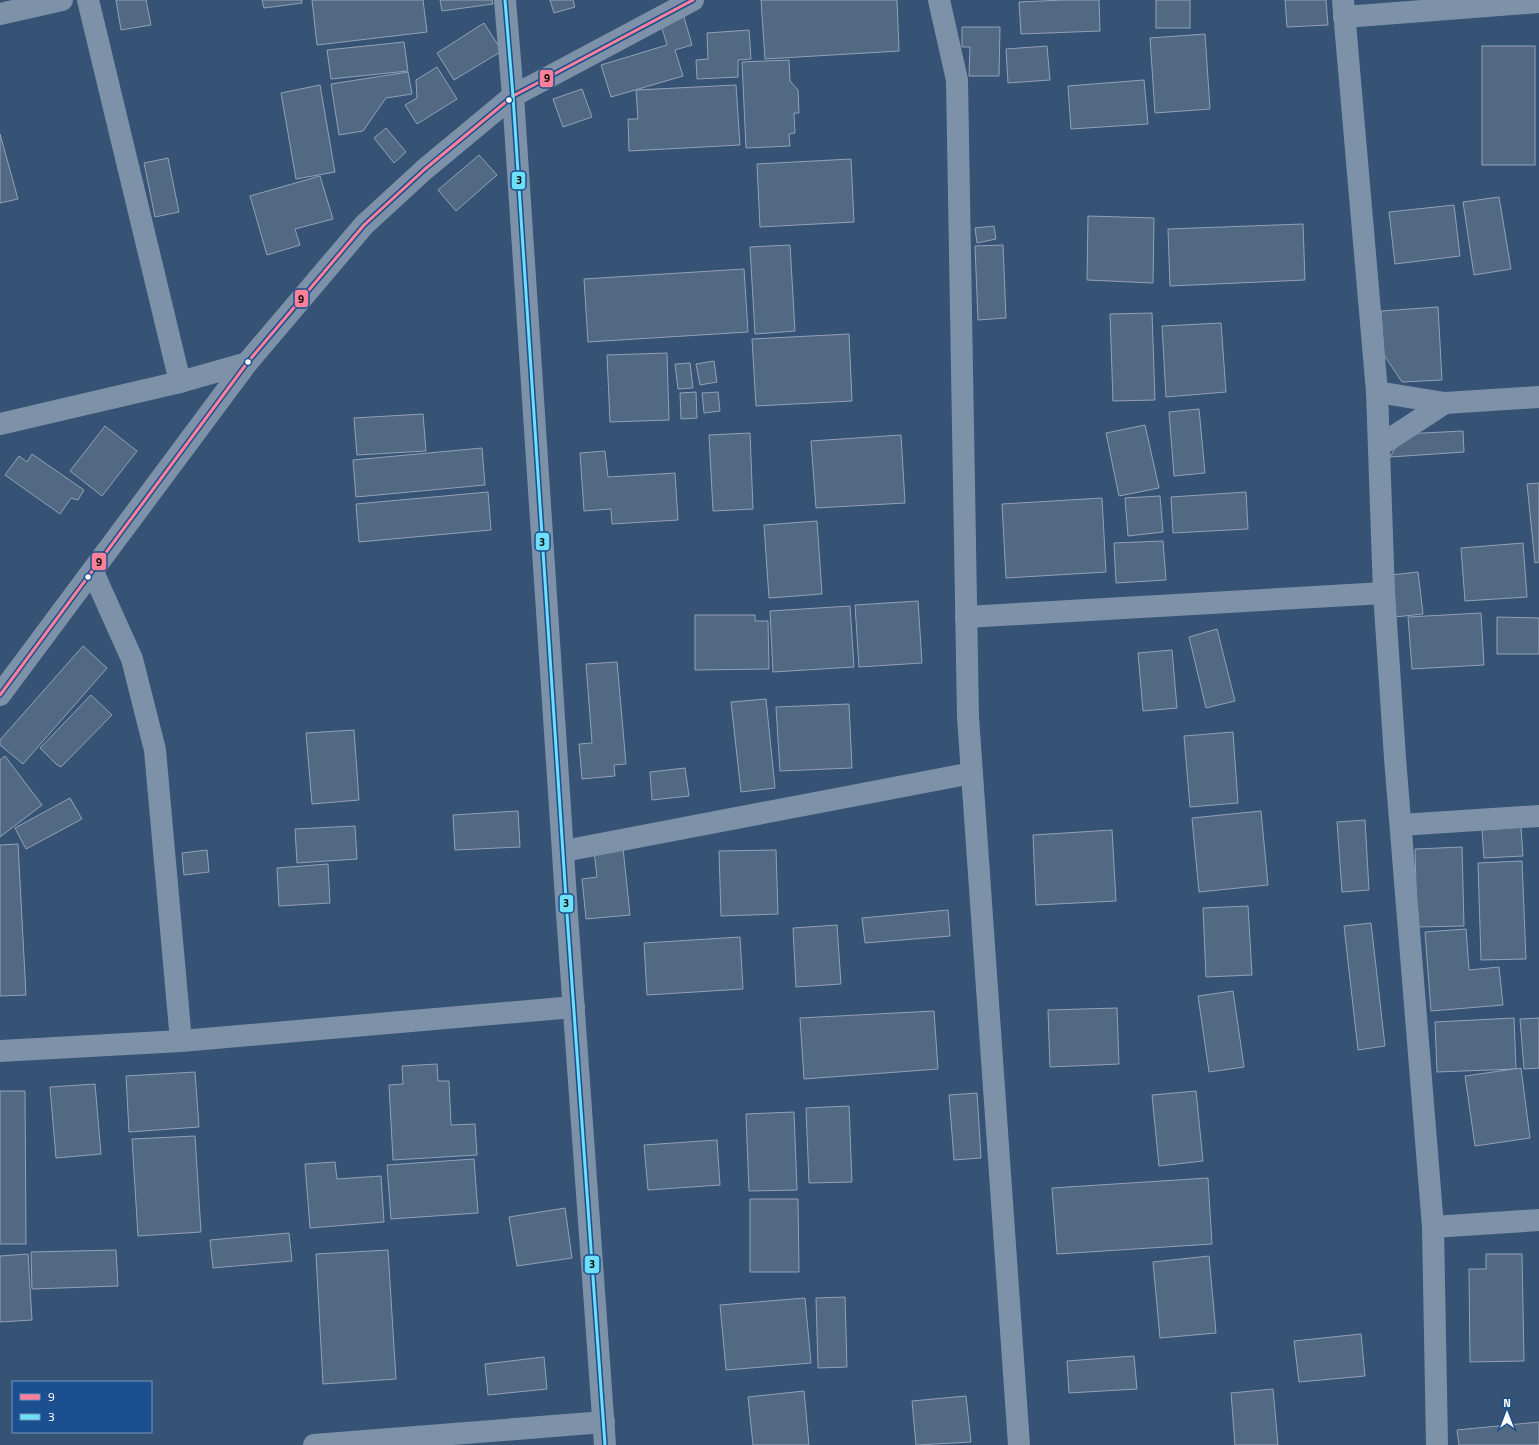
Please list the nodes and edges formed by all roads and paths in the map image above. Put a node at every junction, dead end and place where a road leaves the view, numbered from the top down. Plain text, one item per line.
1 (62, 0) edge
2 (88, 0) edge
3 (505, 0) edge
4 (693, 0) edge
5 (938, 0) edge
6 (1539, 2) edge
7 (1344, 9) edge
8 (0, 14) edge
9 (513, 96) junction
10 (247, 363) junction
11 (180, 382) junction
12 (1377, 392) junction
13 (1539, 397) edge
14 (1445, 403) junction
15 (0, 424) edge
16 (1379, 446) junction
17 (93, 572) junction
18 (1384, 593) junction
19 (966, 617) junction
20 (0, 695) edge
21 (972, 773) junction
22 (1539, 816) edge
23 (1401, 825) junction
24 (564, 851) junction
25 (574, 1007) junction
26 (181, 1041) junction
27 (0, 1051) edge
28 (1539, 1220) edge
29 (1433, 1227) junction
30 (604, 1422) junction
31 (314, 1445) edge
32 (605, 1445) edge
33 (1019, 1445) edge
34 (1437, 1445) edge

1 - 8 street
2 - 11 street
3 - 9 street
4 - 9 street
5 - 19 street
6 - 7 street
7 - 12 street
9 - 10 street
9 - 24 street
10 - 11 street
10 - 17 street
11 - 15 street
12 - 14 street
12 - 16 street
13 - 14 street
14 - 16 street
16 - 18 street
17 - 20 street
17 - 26 street
18 - 19 street
18 - 23 street
19 - 21 street
21 - 24 street
21 - 33 street
22 - 23 street
23 - 29 street
24 - 25 street
25 - 26 street
25 - 30 street
26 - 27 street
28 - 29 street
29 - 34 street
30 - 31 street
30 - 32 street

